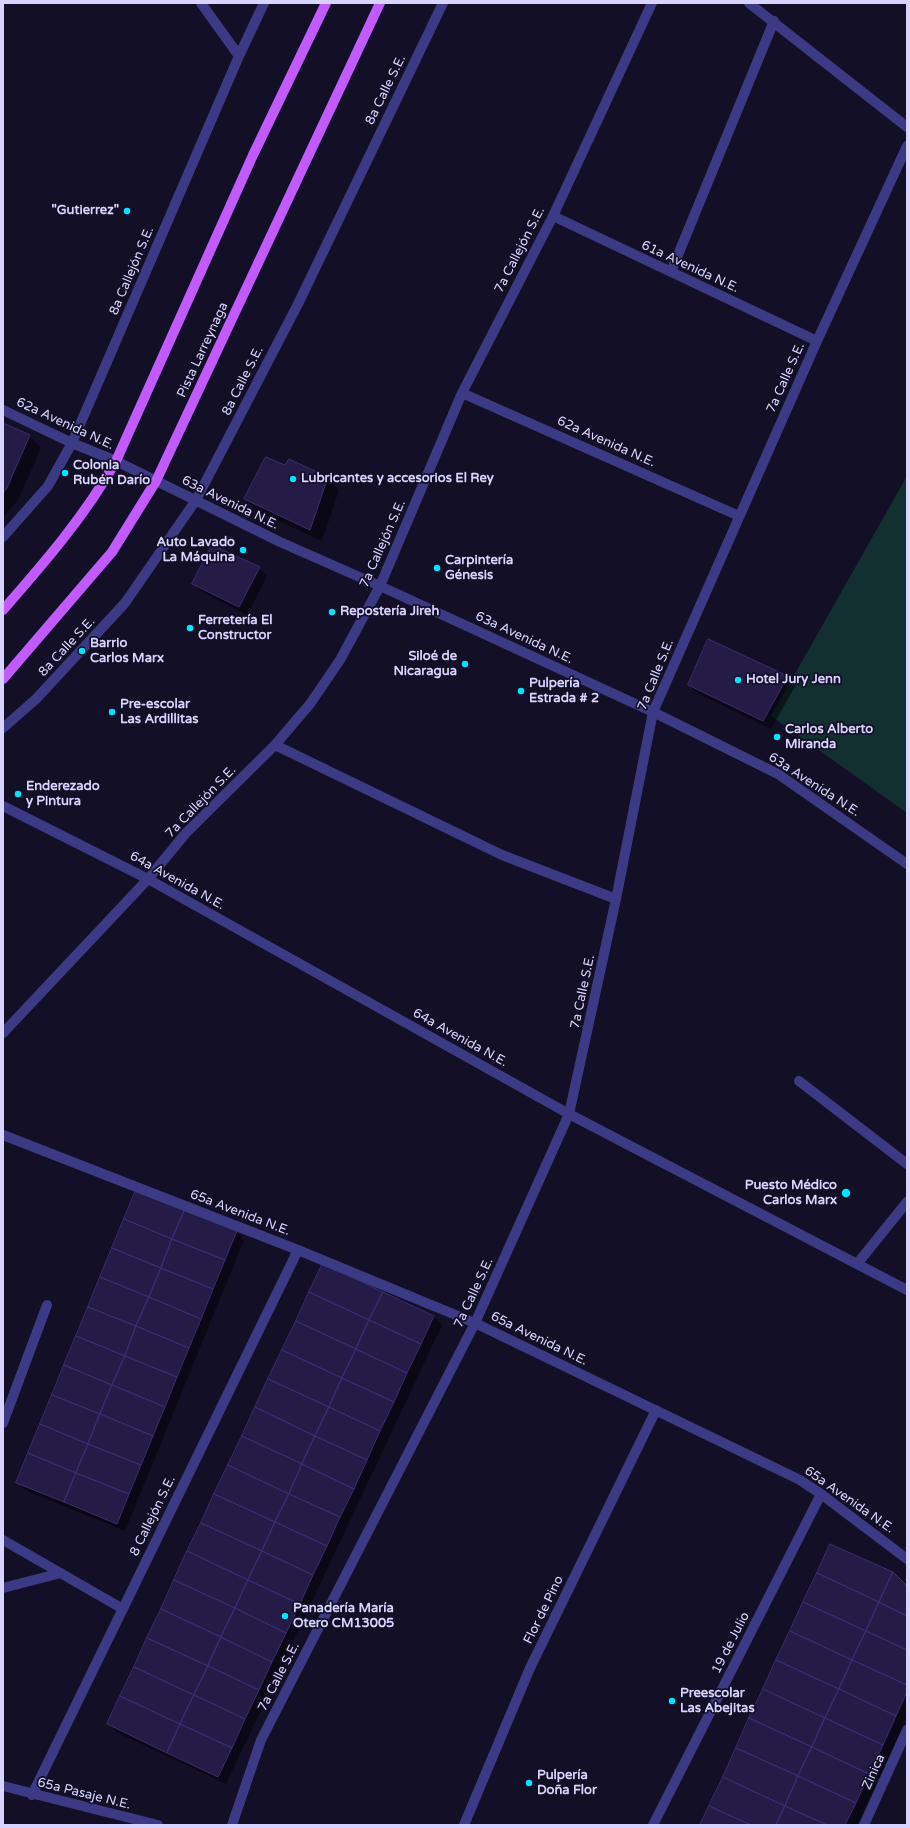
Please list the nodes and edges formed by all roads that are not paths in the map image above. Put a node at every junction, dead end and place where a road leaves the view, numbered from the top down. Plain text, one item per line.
1 (202, 3) edge
2 (264, 3) edge
3 (326, 3) edge
4 (380, 3) edge
5 (443, 3) edge
6 (652, 3) edge
7 (749, 3) edge
8 (774, 21) junction
9 (240, 56) junction
10 (907, 127) edge
11 (907, 146) edge
12 (553, 216) junction
13 (671, 272) junction
14 (817, 341) junction
15 (462, 393) junction
16 (3, 410) edge
17 (72, 443) junction
18 (116, 461) junction
19 (156, 480) junction
20 (196, 500) junction
21 (739, 516) junction
22 (3, 536) edge
23 (380, 586) junction
24 (3, 610) edge
25 (3, 679) edge
26 (653, 712) junction
27 (3, 728) edge
28 (276, 745) junction
29 (3, 806) edge
30 (907, 864) edge
31 (148, 879) junction
32 (616, 899) junction
33 (3, 1033) edge
34 (799, 1081) dead end
35 (569, 1114) junction
36 (3, 1135) edge
37 (907, 1164) edge
38 (907, 1202) edge
39 (298, 1250) junction
40 (857, 1264) junction
41 (907, 1290) edge
42 (46, 1305) dead end
43 (475, 1323) junction
44 (656, 1410) junction
45 (3, 1423) edge
46 (821, 1494) junction
47 (3, 1540) edge
48 (905, 1553) edge
49 (61, 1573) junction
50 (3, 1588) edge
51 (122, 1609) junction
52 (907, 1730) edge
53 (3, 1786) edge
54 (32, 1795) junction
55 (158, 1825) edge
56 (232, 1825) edge
57 (464, 1825) edge
58 (652, 1825) edge
59 (864, 1825) edge

1 - 9 street
2 - 9 street, 8a Callejón S.E.
3 - 18 main road
4 - 19 main road, Pista Larreynaga
5 - 20 street, 8a Calle S.E.
6 - 12 street, 7a Callejón S.E.
7 - 8 street
8 - 10 street
8 - 13 street
9 - 17 street, 8a Callejón S.E.
11 - 14 street, 7a Calle S.E.
12 - 13 street, 61a Avenida N.E.
12 - 15 street, 7a Callejón S.E.
13 - 14 street, 61a Avenida N.E.
14 - 21 street, 7a Calle S.E.
15 - 21 street, 62a Avenida N.E.
15 - 23 street, 7a Callejón S.E.
16 - 17 street, 62a Avenida N.E.
17 - 18 street, 62a Avenida N.E.
17 - 22 street, 8a Callejón S.E.
18 - 19 street, 63a Avenida N.E.
18 - 24 main road
19 - 20 street, 63a Avenida N.E.
19 - 25 main road, Pista Larreynaga
20 - 23 street, 63a Avenida N.E.
20 - 27 street, 8a Calle S.E.
21 - 26 street, 7a Calle S.E.
23 - 26 street, 63a Avenida N.E.
23 - 28 street, 7a Callejón S.E.
26 - 30 street, 63a Avenida N.E.
26 - 32 street, 7a Calle S.E.
28 - 31 street, 7a Callejón S.E.
28 - 32 street
29 - 31 street, 64a Avenida N.E.
31 - 33 street, 7a Callejón S.E.
31 - 35 street, 64a Avenida N.E.
32 - 35 street, 7a Calle S.E.
34 - 37 street
35 - 40 street, 64a Avenida N.E.
35 - 43 street, 7a Calle S.E.
36 - 39 street, 65a Avenida N.E.
38 - 40 street
39 - 43 street, 65a Avenida N.E.
39 - 51 street, 8 Callejón S.E.
40 - 41 street, 64a Avenida N.E.
42 - 45 street
43 - 44 street, 65a Avenida N.E.
43 - 56 street, 7a Calle S.E.
44 - 46 street, 65a Avenida N.E.
44 - 57 street, Flor de Pino
46 - 48 street, 65a Avenida N.E.
46 - 58 street, 19 de Julio
47 - 49 street
49 - 50 street
49 - 51 street
51 - 54 street, 8 Callejón S.E.
52 - 59 street, Zinica
53 - 54 street, 65a Pasaje N.E.
54 - 55 street, 65a Pasaje N.E.

